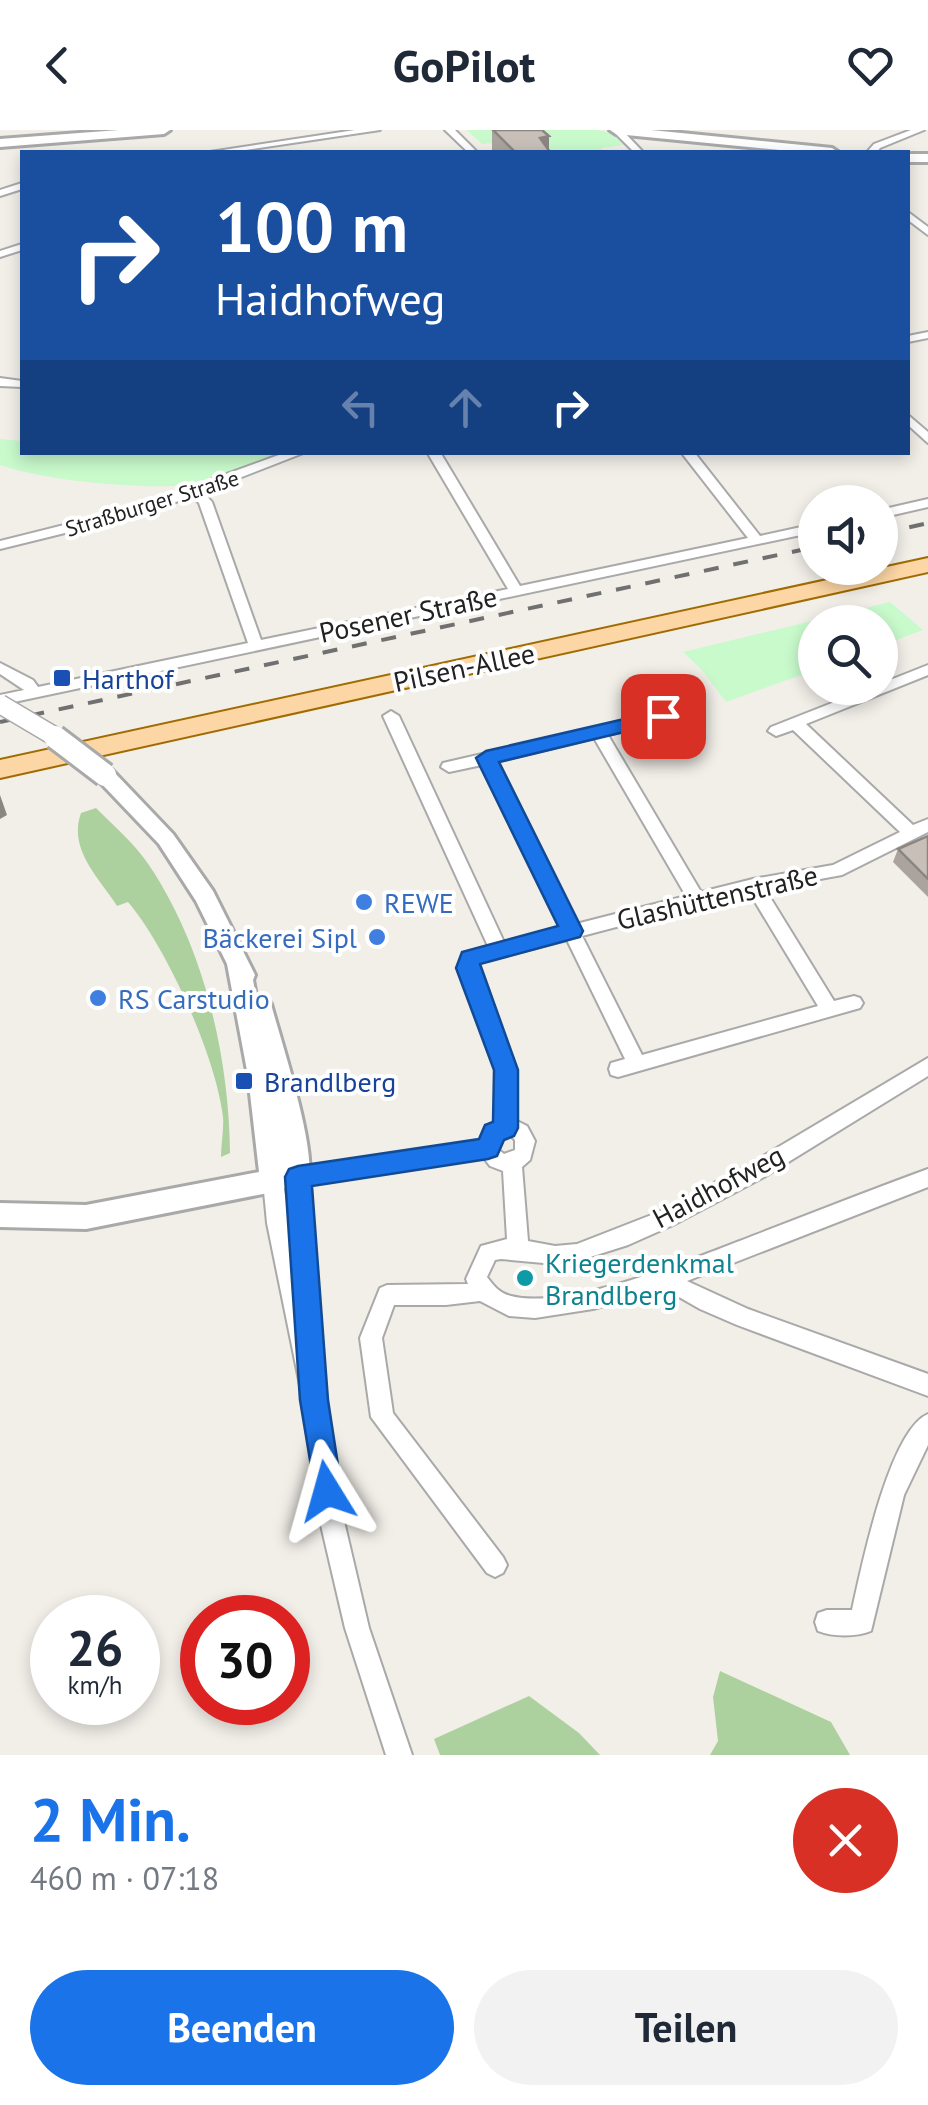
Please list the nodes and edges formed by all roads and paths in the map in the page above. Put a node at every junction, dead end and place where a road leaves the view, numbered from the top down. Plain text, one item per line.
1 (164, 130) edge
2 (375, 130) edge
3 (450, 130) edge
4 (616, 130) edge
5 (919, 130) edge
6 (0, 143) edge
7 (230, 150) edge
8 (471, 150) edge
9 (638, 150) edge
10 (812, 150) edge
11 (874, 150) edge
12 (915, 220) edge
13 (928, 232) edge
14 (292, 455) edge
15 (435, 455) edge
16 (689, 455) edge
17 (196, 492) junction
18 (928, 503) edge
19 (898, 510) edge
20 (798, 532) edge
21 (757, 541) junction
22 (0, 545) edge
23 (928, 564) edge
24 (516, 592) junction
25 (256, 646) junction
26 (0, 668) edge
27 (928, 670) edge
28 (32, 692) junction
29 (0, 702) edge
30 (676, 714) dead end
31 (391, 716) dead end
32 (795, 724) junction
33 (776, 731) dead end
34 (598, 732) junction
35 (486, 758) junction
36 (449, 767) dead end
37 (0, 769) edge
38 (922, 831) edge
39 (754, 884) junction
40 (696, 899) junction
41 (572, 931) junction
42 (498, 949) junction
43 (854, 1003) dead end
44 (830, 1010) junction
45 (928, 1066) edge
46 (505, 1128) junction
47 (488, 1148) junction
48 (512, 1162) junction
49 (928, 1178) edge
50 (286, 1179) junction
51 (0, 1214) edge
52 (518, 1246) junction
53 (668, 1278) junction
54 (481, 1292) junction
55 (928, 1385) edge
56 (928, 1425) edge
57 (495, 1564) dead end
58 (826, 1622) dead end
59 (399, 1755) edge

1 - 6 street
2 - 7 street
3 - 8 street
4 - 9 street
4 - 10 street
5 - 11 street
12 - 13 street
14 - 17 street, Straßburger Straße
15 - 24 street
16 - 21 street
17 - 22 street, Straßburger Straße
17 - 25 street
18 - 19 street
20 - 21 street, Posener Straße
21 - 24 street, Posener Straße
23 - 37 main road, Pilsen-Allee
24 - 25 street, Posener Straße
25 - 28 street, Posener Straße
26 - 28 street
27 - 32 street
28 - 29 street, Posener Straße
29 - 50 street, bridge
30 - 34 street
31 - 42 street
32 - 33 street
32 - 38 street
34 - 35 street
34 - 40 street
35 - 36 street
35 - 41 street
38 - 39 street, Glashüttenstraße
39 - 40 street, Glashüttenstraße
39 - 44 street
40 - 41 street, Glashüttenstraße
41 - 42 street, Glashüttenstraße
41 - 44 street
42 - 46 street, Glashüttenstraße
43 - 44 street
45 - 52 street, Haidhofweg
46 - 47 street
46 - 48 street
47 - 48 street
47 - 50 street
48 - 52 street
49 - 53 street
50 - 51 street
50 - 59 street
52 - 54 street
53 - 54 street
53 - 55 street
54 - 57 street
56 - 58 street

